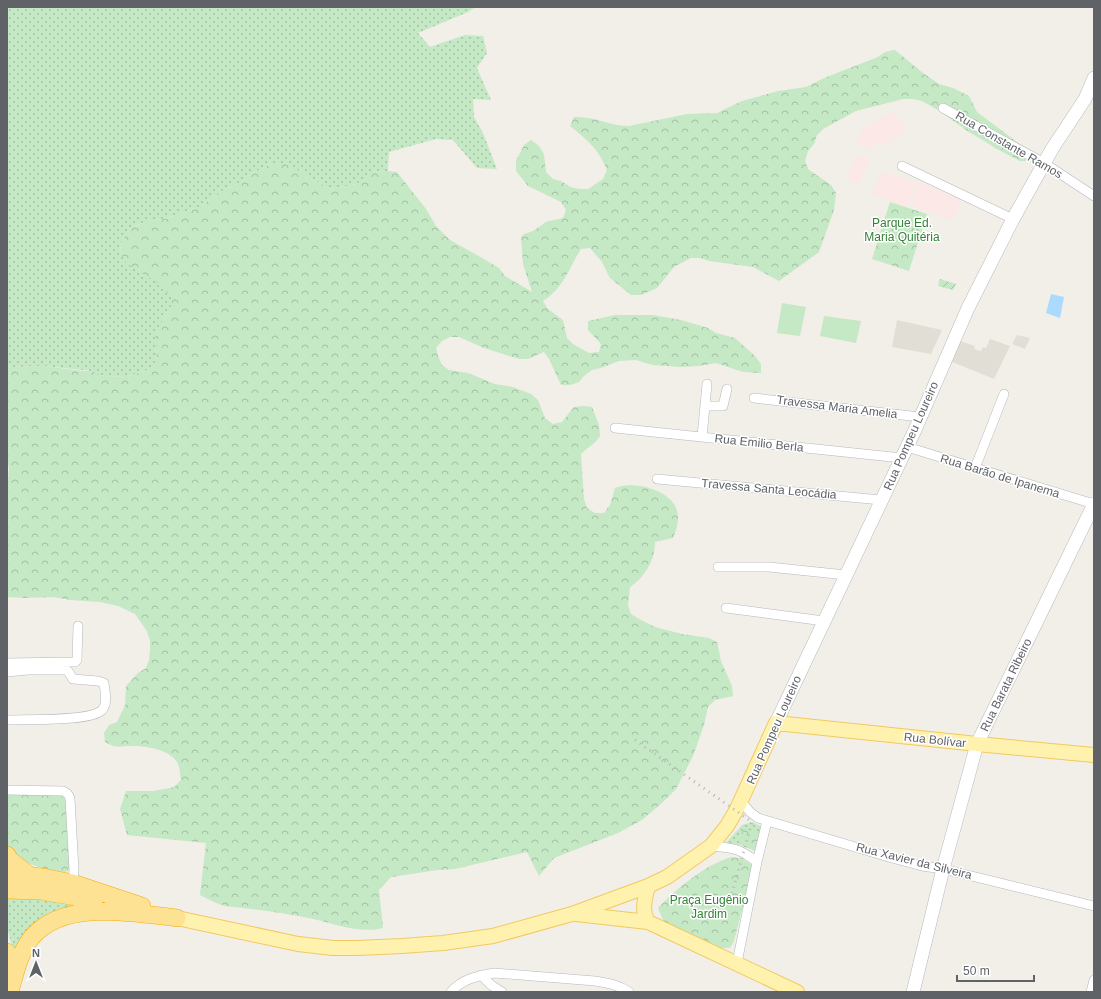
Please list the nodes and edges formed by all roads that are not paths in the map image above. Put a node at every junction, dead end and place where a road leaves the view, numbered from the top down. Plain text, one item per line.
1 (1094, 78) edge
2 (943, 108) dead end
3 (1044, 163) junction
4 (902, 166) dead end
5 (1093, 194) edge
6 (1013, 219) junction
7 (707, 384) dead end
8 (727, 388) dead end
9 (1004, 394) dead end
10 (754, 398) dead end
11 (705, 406) junction
12 (920, 417) junction
13 (615, 428) dead end
14 (702, 437) junction
15 (904, 452) junction
16 (975, 468) junction
17 (657, 479) dead end
18 (882, 500) junction
19 (1094, 504) edge
20 (718, 567) dead end
21 (846, 576) junction
22 (726, 608) dead end
23 (824, 621) junction
24 (78, 626) dead end
25 (7, 663) edge
26 (7, 672) edge
27 (7, 720) edge
28 (776, 723) junction
29 (977, 744) junction
30 (1094, 755) edge
31 (7, 790) edge
32 (741, 801) junction
33 (768, 821) junction
34 (711, 846) junction
35 (7, 855) edge
36 (757, 862) junction
37 (943, 869) junction
38 (7, 874) edge
39 (29, 875) junction
40 (73, 883) junction
41 (648, 886) junction
42 (7, 890) edge
43 (1094, 906) edge
44 (572, 914) junction
45 (170, 916) junction
46 (648, 922) junction
47 (7, 952) edge
48 (737, 963) junction
49 (481, 975) junction
50 (1094, 980) edge
51 (11, 990) edge
52 (451, 992) edge
53 (502, 992) edge
54 (629, 992) edge
55 (797, 992) edge
56 (912, 992) edge
57 (1091, 992) edge

1 - 3 street, Rua Pompeu Loureiro
2 - 3 street, Rua Constante Ramos
3 - 5 street, Rua Constante Ramos
3 - 6 street, Rua Pompeu Loureiro
4 - 6 street
6 - 12 street, Rua Pompeu Loureiro
7 - 11 street
8 - 11 street
9 - 16 street
10 - 12 street, Travessa Maria Amelia
11 - 14 street
12 - 15 street, Rua Pompeu Loureiro
13 - 14 street, Rua Emilio Berla
14 - 15 street, Rua Emilio Berla
15 - 16 street, Rua Barão de Ipanema
15 - 18 street, Rua Pompeu Loureiro
16 - 19 street, Rua Barão de Ipanema
17 - 18 street, Travessa Santa Leocádia
18 - 21 street, Rua Pompeu Loureiro
19 - 29 street, Rua Barata Ribeiro
20 - 21 street
21 - 23 street, Rua Pompeu Loureiro
22 - 23 street
23 - 28 street, Rua Pompeu Loureiro
24 - 25 street
26 - 27 street
28 - 29 main road, Rua Bolívar
28 - 32 main road, Rua Pompeu Loureiro
29 - 30 main road, Rua Bolívar
29 - 37 street, Rua Barata Ribeiro
31 - 40 street
32 - 33 street, Rua Xavier da Silveira
32 - 34 main road
33 - 36 street
33 - 37 street, Rua Xavier da Silveira
34 - 36 street
34 - 41 main road
35 - 39 highway
36 - 48 street
37 - 43 street, Rua Xavier da Silveira
37 - 56 street, Rua Barata Ribeiro
38 - 39 highway
39 - 40 highway
40 - 45 highway
41 - 44 main road
41 - 46 main road
42 - 45 highway
44 - 45 main road
44 - 46 main road
45 - 51 highway
46 - 48 main road
47 - 51 highway
48 - 55 main road
49 - 52 street
49 - 53 street
49 - 54 street
50 - 57 street

